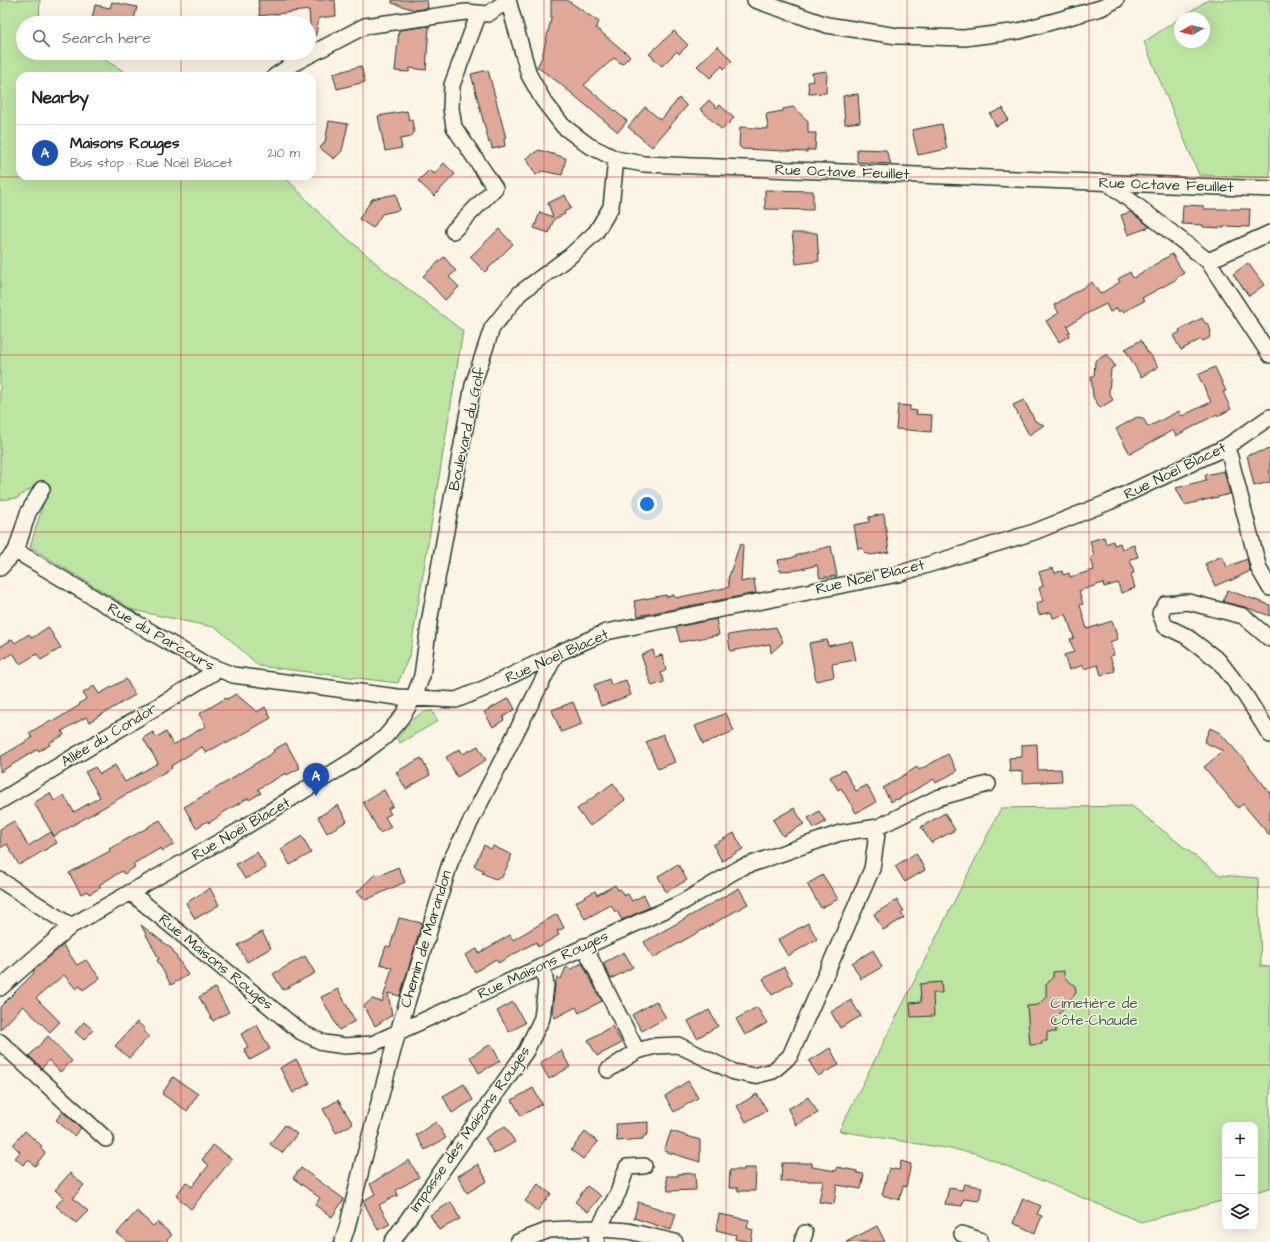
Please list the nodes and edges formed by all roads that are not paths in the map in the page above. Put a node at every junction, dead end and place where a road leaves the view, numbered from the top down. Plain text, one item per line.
1 (508, 0) edge
2 (755, 0) edge
3 (1116, 0) edge
4 (479, 13) junction
5 (316, 52) edge
6 (300, 60) edge
7 (281, 72) edge
8 (616, 159) junction
9 (1108, 183) junction
10 (1270, 189) edge
11 (453, 231) dead end
12 (1270, 233) edge
13 (1208, 261) junction
14 (1270, 355) edge
15 (1270, 417) edge
16 (1226, 447) junction
17 (42, 489) dead end
18 (16, 551) junction
19 (0, 568) edge
20 (1270, 588) edge
21 (1270, 639) edge
22 (556, 654) junction
23 (218, 670) junction
24 (413, 698) junction
25 (1270, 735) edge
26 (988, 784) dead end
27 (0, 801) edge
28 (878, 827) junction
29 (0, 880) edge
30 (130, 892) junction
31 (71, 926) junction
32 (584, 946) junction
33 (544, 965) junction
34 (0, 988) edge
35 (398, 1032) junction
36 (0, 1042) edge
37 (637, 1051) junction
38 (608, 1070) dead end
39 (106, 1139) dead end
40 (644, 1166) dead end
41 (962, 1234) dead end
42 (597, 1235) edge
43 (342, 1242) edge
44 (392, 1242) edge
45 (518, 1242) edge
46 (675, 1242) edge
47 (980, 1242) edge

1 - 4 street
1 - 8 street, Rue Octave Feuillet
2 - 3 street
4 - 5 street
4 - 11 street
6 - 7 street
8 - 9 street, Rue Octave Feuillet
8 - 24 street, Boulevard du Golf
9 - 10 street, Rue Octave Feuillet
9 - 13 street
12 - 13 street
13 - 14 street
15 - 16 street, Rue Noël Blacet
16 - 20 street
16 - 22 street, Rue Noël Blacet
17 - 18 street
18 - 19 street
18 - 23 street, Rue du Parcours
21 - 25 street
22 - 24 street, Rue Noël Blacet
22 - 35 street, Chemin de Marandon
23 - 24 street, Rue du Parcours
23 - 27 street, Allée du Condor
24 - 30 street, Rue Noël Blacet
26 - 28 street, Rue Maisons Rouges
28 - 32 street, Rue Maisons Rouges
28 - 37 street
29 - 31 street
30 - 31 street, Rue Noël Blacet
30 - 35 street, Rue Maisons Rouges
31 - 34 street, Rue Noël Blacet
32 - 33 street, Rue Maisons Rouges
32 - 37 street
33 - 35 street, Rue Maisons Rouges
33 - 44 street, Impasse des Maisons Rouges
35 - 43 street, Chemin de Marandon
36 - 39 street
37 - 38 street
40 - 42 street
41 - 47 street
42 - 45 street
42 - 46 street

